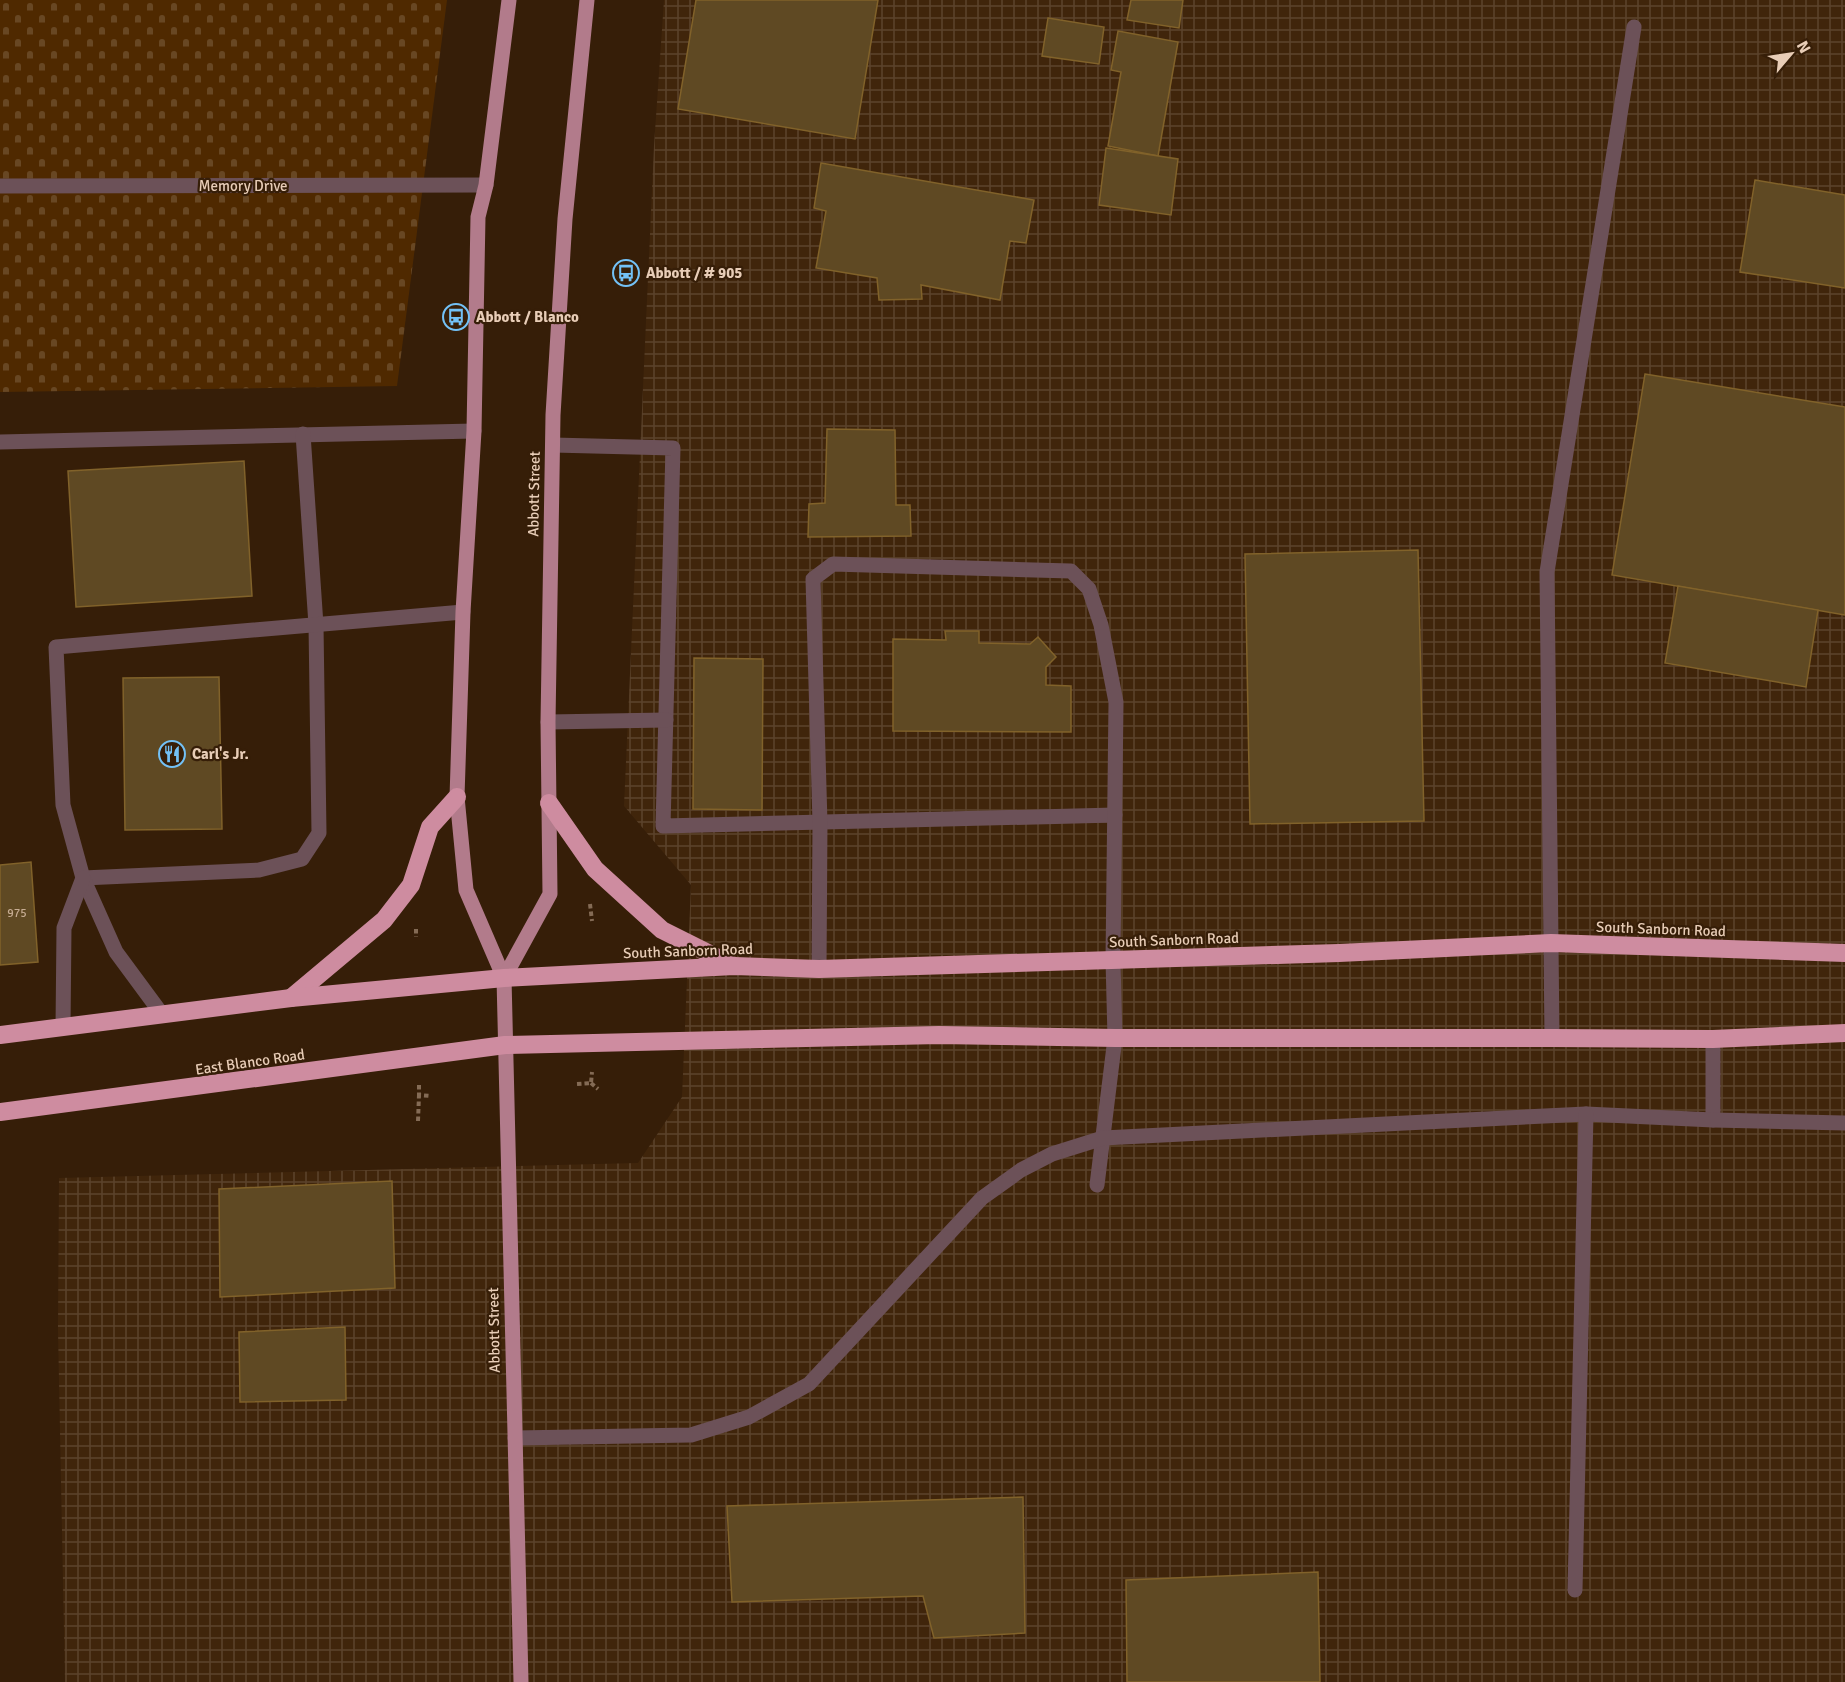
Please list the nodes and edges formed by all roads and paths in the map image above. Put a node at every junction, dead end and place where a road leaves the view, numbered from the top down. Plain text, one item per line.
1 (509, 0) edge
2 (587, 0) edge
3 (1634, 27) dead end
4 (486, 185) junction
5 (0, 186) edge
6 (474, 431) junction
7 (303, 434) junction
8 (0, 442) edge
9 (553, 445) junction
10 (463, 612) junction
11 (316, 625) junction
12 (666, 720) junction
13 (548, 722) junction
14 (457, 797) junction
15 (549, 803) junction
16 (1115, 815) junction
17 (820, 823) junction
18 (83, 878) junction
19 (589, 900) dead end
20 (592, 921) dead end
21 (1551, 943) junction
22 (1845, 953) edge
23 (1113, 960) junction
24 (734, 966) junction
25 (819, 969) junction
26 (504, 978) junction
27 (291, 998) junction
28 (162, 1013) junction
29 (63, 1028) junction
30 (1845, 1033) edge
31 (0, 1035) edge
32 (1115, 1038) junction
33 (1552, 1038) junction
34 (1713, 1039) junction
35 (505, 1045) junction
36 (592, 1072) dead end
37 (419, 1081) dead end
38 (591, 1083) junction
39 (577, 1084) dead end
40 (598, 1089) dead end
41 (419, 1095) junction
42 (431, 1096) dead end
43 (0, 1113) edge
44 (1586, 1114) junction
45 (1713, 1120) junction
46 (418, 1121) dead end
47 (1840, 1123) edge
48 (1845, 1134) edge
49 (1103, 1138) junction
50 (1097, 1185) dead end
51 (515, 1437) junction
52 (1575, 1590) dead end
53 (521, 1682) edge

1 - 4 main road, Abbott Street
2 - 9 main road, Abbott Street
3 - 21 street
4 - 5 street, Memory Drive
4 - 6 main road, Abbott Street
6 - 7 street
6 - 10 main road, Abbott Street
7 - 8 street
7 - 11 street
9 - 12 street
9 - 13 main road, Abbott Street
10 - 11 street
10 - 14 main road, Abbott Street
11 - 18 street
11 - 18 street
12 - 13 street
12 - 17 street
13 - 15 main road, Abbott Street
14 - 26 main road, Abbott Street
14 - 27 highway
15 - 24 highway
15 - 26 main road, Abbott Street
16 - 17 street
16 - 17 street
16 - 23 street
17 - 25 street
18 - 28 street
18 - 29 street
19 - 20 path
21 - 22 highway, South Sanborn Road
21 - 23 highway, South Sanborn Road
21 - 33 street
23 - 25 highway, South Sanborn Road
23 - 32 street
24 - 25 highway, South Sanborn Road
24 - 26 highway, South Sanborn Road
26 - 27 highway
26 - 35 main road, Abbott Street
27 - 28 highway
28 - 29 highway
29 - 31 highway
30 - 34 highway
32 - 33 highway
32 - 35 highway
32 - 49 street
33 - 34 highway
34 - 45 street
35 - 43 highway, East Blanco Road
35 - 51 main road, Abbott Street
36 - 38 path
37 - 41 path
38 - 39 path
38 - 40 path
41 - 42 path
41 - 46 path
44 - 45 street
44 - 49 street
44 - 52 street
45 - 47 street
47 - 48 street
49 - 50 street
49 - 51 street
51 - 53 main road, Abbott Street

